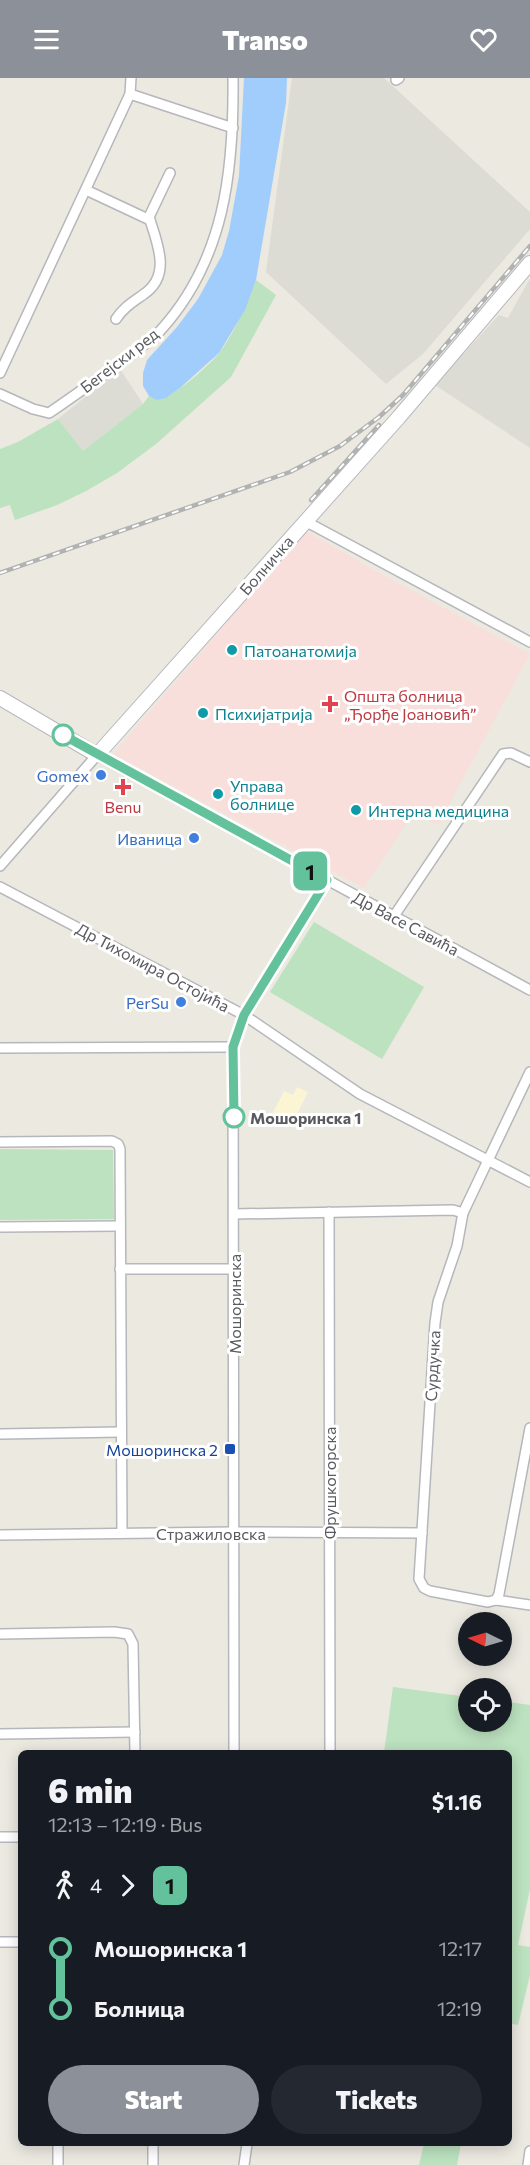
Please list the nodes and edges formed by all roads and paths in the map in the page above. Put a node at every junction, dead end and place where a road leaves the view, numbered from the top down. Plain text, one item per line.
1 (131, 78) edge
2 (233, 78) edge
3 (130, 94) junction
4 (233, 128) junction
5 (170, 173) dead end
6 (86, 190) junction
7 (150, 220) junction
8 (530, 263) edge
9 (116, 319) dead end
10 (0, 373) edge
11 (0, 394) edge
12 (305, 521) junction
13 (530, 642) edge
14 (0, 698) edge
15 (97, 755) junction
16 (530, 762) edge
17 (0, 866) edge
18 (327, 880) junction
19 (0, 888) edge
20 (394, 916) junction
21 (530, 990) edge
22 (244, 1015) junction
23 (233, 1047) junction
24 (0, 1048) edge
25 (530, 1072) edge
26 (0, 1142) edge
27 (488, 1161) junction
28 (530, 1182) edge
29 (329, 1212) junction
30 (463, 1213) junction
31 (234, 1214) junction
32 (120, 1226) junction
33 (0, 1227) edge
34 (120, 1269) junction
35 (234, 1269) junction
36 (530, 1428) edge
37 (121, 1432) junction
38 (0, 1434) edge
39 (233, 1532) junction
40 (329, 1532) junction
41 (122, 1533) junction
42 (422, 1533) junction
43 (0, 1535) edge
44 (496, 1600) junction
45 (530, 1605) edge
46 (0, 1634) edge
47 (135, 1732) junction
48 (0, 1734) edge
49 (135, 1750) edge
50 (234, 1750) edge
51 (330, 1750) edge
52 (0, 1837) edge
53 (18, 1837) edge
54 (0, 1942) edge
55 (18, 1942) edge
56 (58, 2146) edge
57 (153, 2146) edge
58 (247, 2146) edge
59 (530, 2151) edge
60 (58, 2165) edge
61 (153, 2165) edge
62 (244, 2165) edge
63 (528, 2165) edge

1 - 3 street
2 - 4 street, Бегејски ред
3 - 4 street
3 - 6 street
4 - 11 street, Бегејски ред
5 - 7 street
6 - 7 street
6 - 10 street
7 - 9 street, Бегејски ред
8 - 12 street, Болничка
12 - 13 street
12 - 15 street, Болничка
14 - 15 street, Др Васе Савића
15 - 17 street, Болничка
15 - 18 street, Др Васе Савића
16 - 20 street
18 - 20 street, Др Васе Савића
18 - 22 street, Мошоринска
19 - 22 street, Др Тихомира Остојића
20 - 21 street, Др Васе Савића
22 - 23 street, Мошоринска
22 - 27 street, Др Тихомира Остојића
23 - 24 street
23 - 31 street, Мошоринска
25 - 27 street, Сурдучка
26 - 32 street
27 - 28 street, Др Тихомира Остојића
27 - 30 street, Сурдучка
29 - 30 street
29 - 31 street
29 - 40 street, Фрушкогорска
30 - 42 street, Сурдучка
31 - 35 street, Мошоринска
32 - 33 street
32 - 34 street
34 - 35 street
34 - 37 street
35 - 39 street, Мошоринска
36 - 44 street
37 - 38 street
37 - 41 street
39 - 40 street, Стражиловска
39 - 41 street, Стражиловска
39 - 50 street, Мошоринска
40 - 42 street, Стражиловска
40 - 51 street, Фрушкогорска
41 - 43 street, Стражиловска
42 - 44 street, Сурдучка
44 - 45 street
46 - 47 street
47 - 48 street
47 - 49 street
52 - 53 street
54 - 55 street
56 - 60 street
57 - 61 street
58 - 62 street
59 - 63 street

